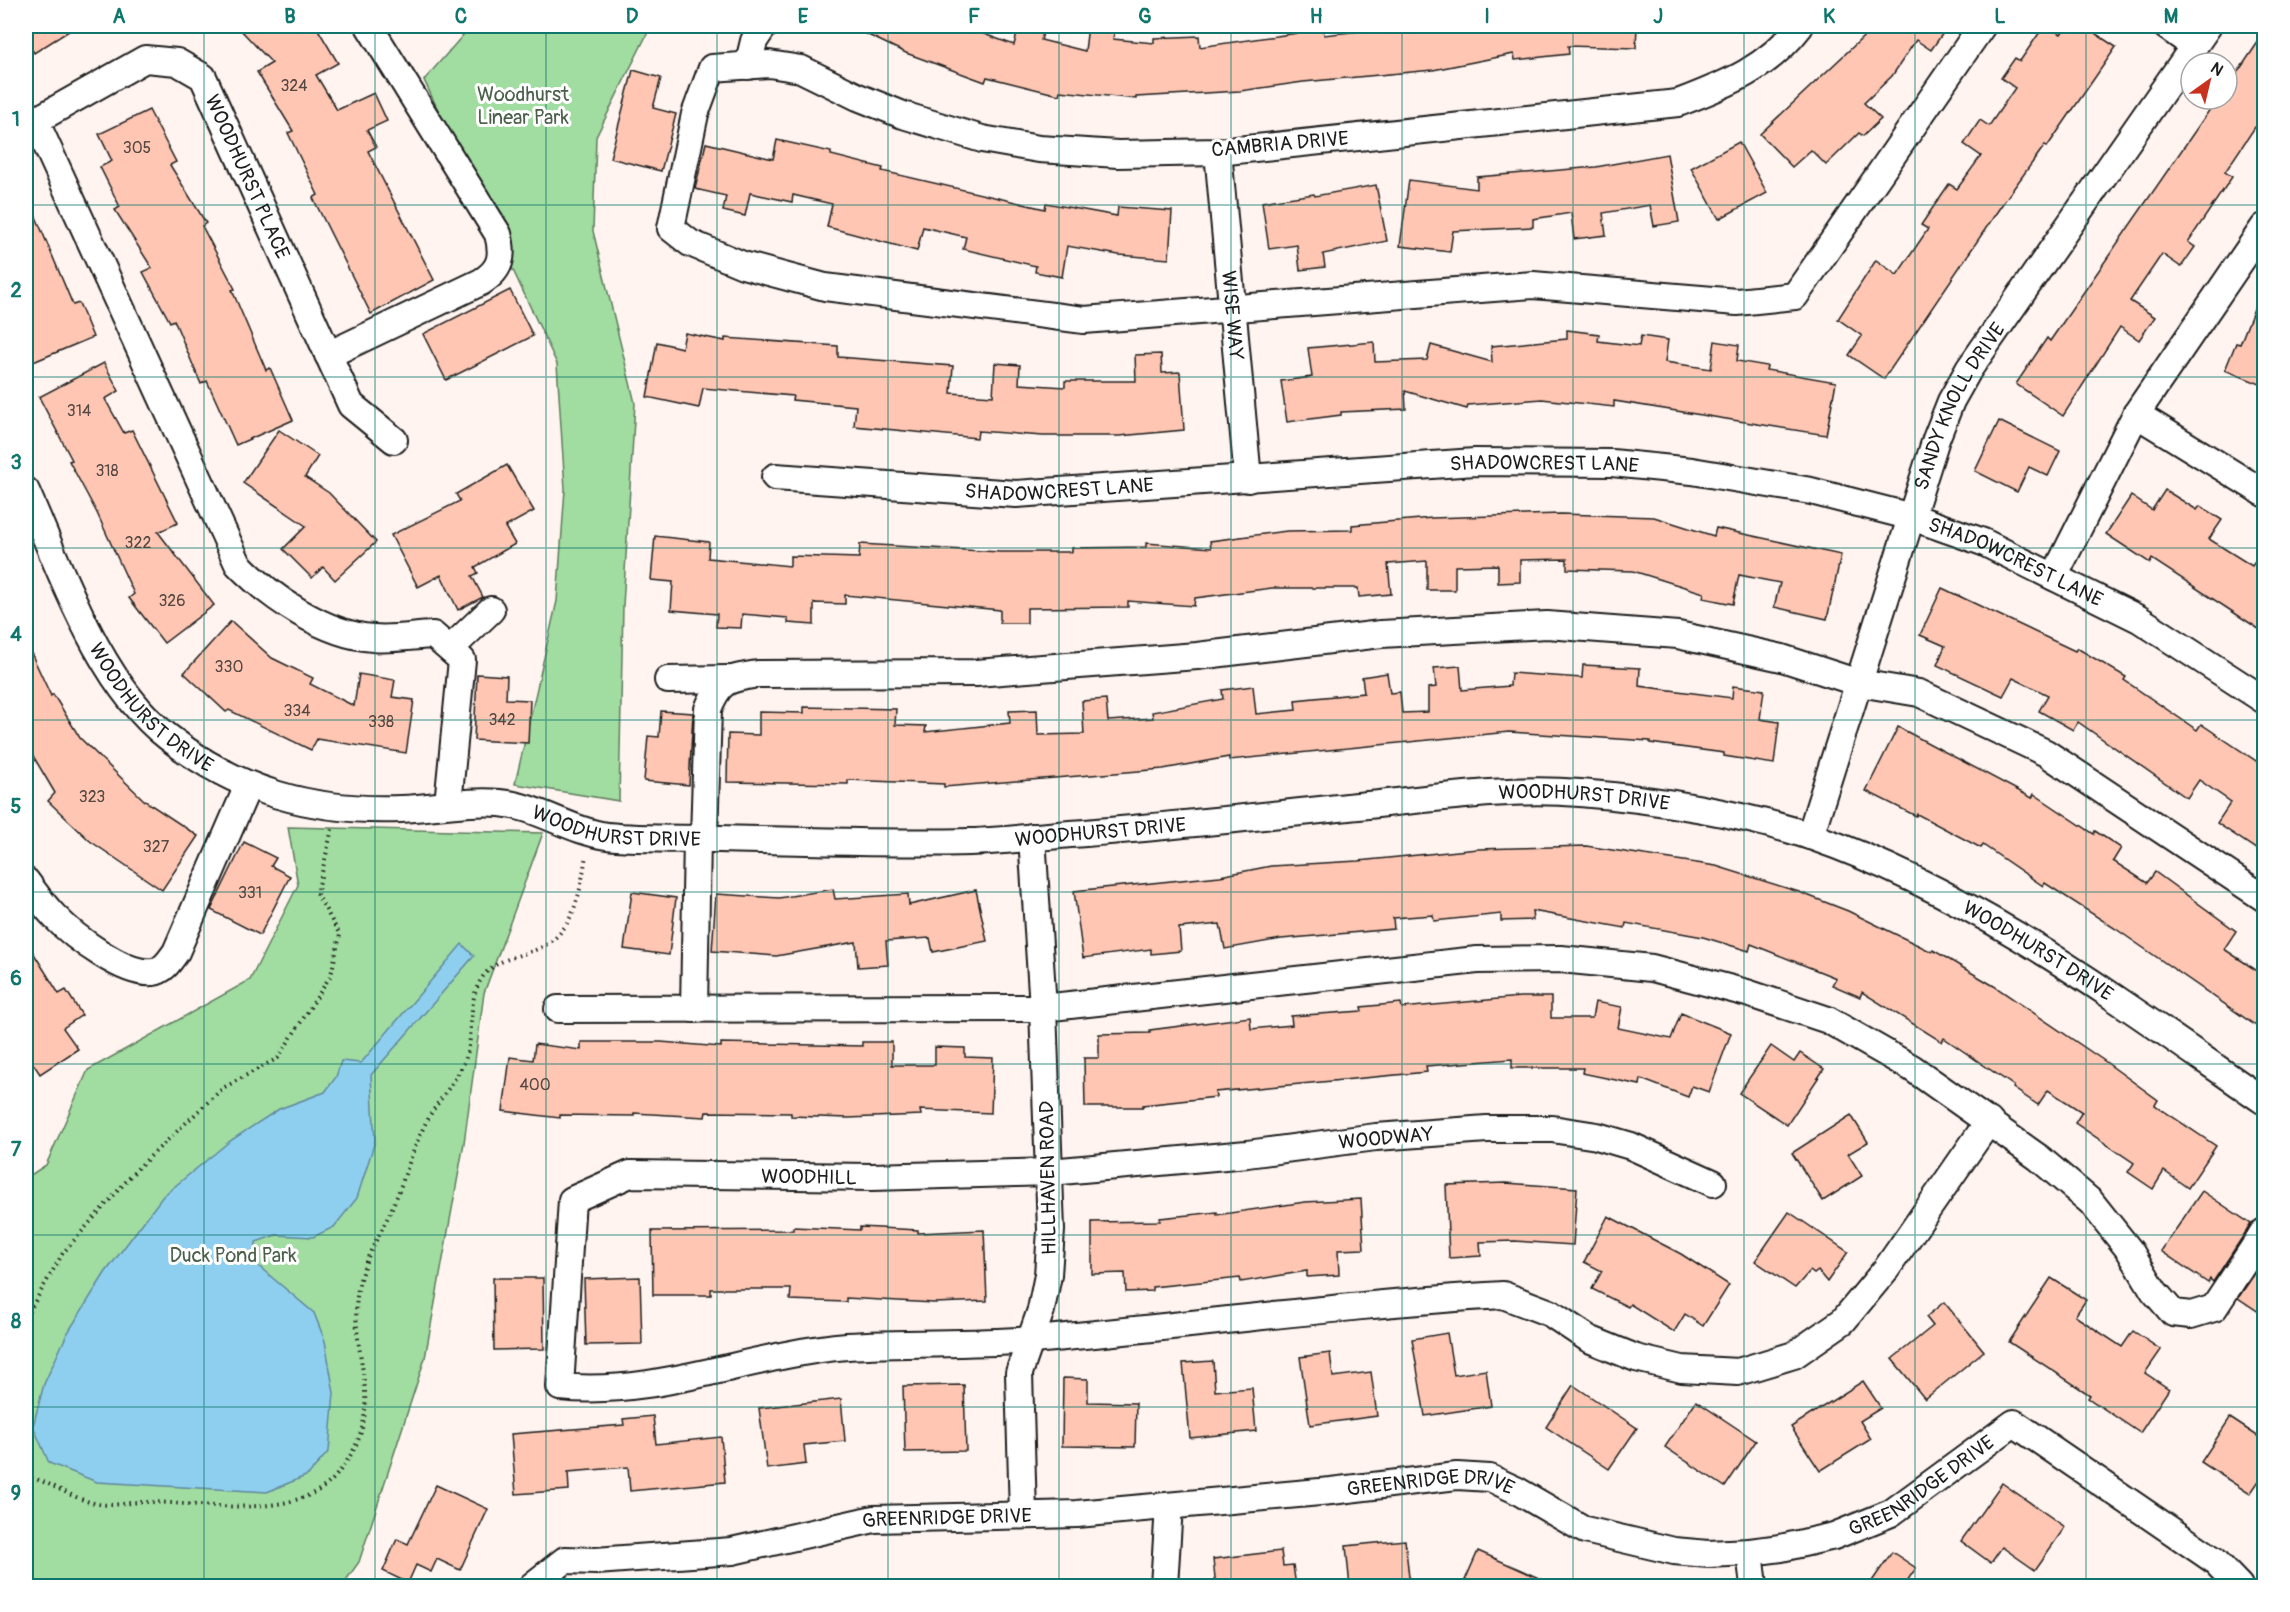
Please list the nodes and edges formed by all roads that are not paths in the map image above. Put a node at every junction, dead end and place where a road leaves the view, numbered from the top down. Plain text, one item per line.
1 (369, 26) edge
2 (764, 26) edge
3 (1800, 26) edge
4 (1983, 26) edge
5 (2166, 26) edge
6 (2201, 36) edge
7 (748, 66) junction
8 (30, 123) edge
9 (1218, 152) junction
10 (2265, 226) edge
11 (1232, 307) junction
12 (328, 355) junction
13 (2136, 414) junction
14 (394, 440) dead end
15 (776, 477) dead end
16 (1248, 479) junction
17 (26, 491) edge
18 (2265, 493) edge
19 (1912, 517) junction
20 (2054, 577) junction
21 (491, 610) dead end
22 (450, 649) junction
23 (728, 679) junction
24 (668, 680) dead end
25 (1859, 682) junction
26 (2265, 700) edge
27 (248, 786) junction
28 (448, 804) junction
29 (1810, 836) junction
30 (1032, 837) junction
31 (700, 838) junction
32 (26, 881) edge
33 (2265, 898) edge
34 (1043, 1008) junction
35 (558, 1009) dead end
36 (694, 1009) junction
37 (2265, 1101) edge
38 (1989, 1121) junction
39 (1050, 1172) junction
40 (1713, 1183) dead end
41 (2265, 1232) edge
42 (1030, 1340) junction
43 (1169, 1506) junction
44 (1023, 1515) junction
45 (1750, 1552) junction
46 (532, 1587) edge
47 (1164, 1587) edge
48 (1754, 1587) edge
49 (2240, 1587) edge

1 - 12 street
2 - 7 street
3 - 9 street, CAMBRIA DRIVE
4 - 11 street
5 - 6 street
6 - 19 street, SANDY KNOLL DRIVE
7 - 9 street, CAMBRIA DRIVE
7 - 11 street, CAMBRIA DRIVE
8 - 12 street, WOODHURST PLACE
8 - 22 street
9 - 11 street, WISE WAY
10 - 13 street
11 - 16 street, WISE WAY
12 - 14 street, WOODHURST PLACE
13 - 18 street
13 - 20 street
15 - 16 street, SHADOWCREST LANE
16 - 19 street, SHADOWCREST LANE
17 - 27 street, WOODHURST DRIVE
19 - 20 street, SHADOWCREST LANE
19 - 25 street, SANDY KNOLL DRIVE
20 - 26 street, SHADOWCREST LANE
21 - 22 street
22 - 28 street
23 - 24 street
23 - 25 street
23 - 31 street
25 - 29 street, SANDY KNOLL DRIVE
25 - 33 street
27 - 28 street, WOODHURST DRIVE
27 - 32 street
28 - 31 street, WOODHURST DRIVE
29 - 30 street, WOODHURST DRIVE
29 - 37 street, WOODHURST DRIVE
30 - 31 street, WOODHURST DRIVE
30 - 34 street, HILLHAVEN ROAD
31 - 36 street
34 - 36 street
34 - 38 street
34 - 39 street, HILLHAVEN ROAD
35 - 36 street
38 - 41 street
38 - 42 street
39 - 40 street, WOODWAY
39 - 42 street, HILLHAVEN ROAD
39 - 42 street, WOODHILL
42 - 44 street, HILLHAVEN ROAD
43 - 44 street, GREENRIDGE DRIVE
43 - 45 street, GREENRIDGE DRIVE
43 - 47 street
44 - 46 street, GREENRIDGE DRIVE
45 - 48 street
45 - 49 street, GREENRIDGE DRIVE

